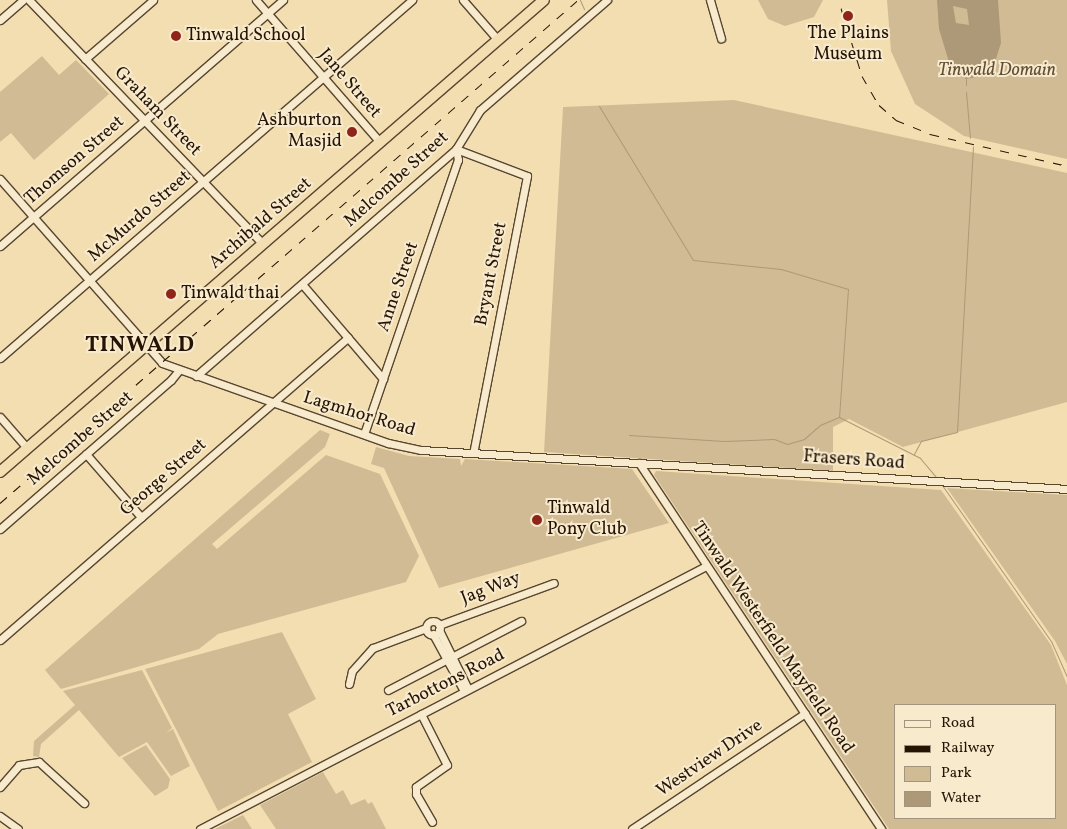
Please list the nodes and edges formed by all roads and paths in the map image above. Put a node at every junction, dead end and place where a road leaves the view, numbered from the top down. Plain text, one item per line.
1 (22, 0) edge
2 (29, 0) edge
3 (153, 0) edge
4 (256, 0) edge
5 (283, 0) edge
6 (412, 0) edge
7 (463, 0) edge
8 (544, 0) edge
9 (607, 0) edge
10 (710, 0) edge
11 (267, 14) junction
12 (0, 20) edge
13 (721, 38) dead end
14 (498, 40) junction
15 (85, 59) junction
16 (323, 77) junction
17 (144, 120) junction
18 (380, 142) junction
19 (456, 149) junction
20 (0, 179) edge
21 (203, 182) junction
22 (33, 217) junction
23 (263, 244) junction
24 (0, 246) edge
25 (89, 282) junction
26 (302, 284) junction
27 (348, 338) junction
28 (144, 346) junction
29 (0, 358) edge
30 (179, 370) junction
31 (196, 376) junction
32 (383, 379) junction
33 (272, 403) junction
34 (0, 417) edge
35 (364, 434) junction
36 (27, 448) junction
37 (472, 453) junction
38 (86, 454) junction
39 (639, 463) junction
40 (0, 472) edge
41 (1067, 489) edge
42 (141, 517) junction
43 (0, 529) edge
44 (706, 566) junction
45 (554, 583) dead end
46 (521, 621) dead end
47 (426, 628) junction
48 (437, 630) junction
49 (0, 640) edge
50 (449, 659) junction
51 (349, 684) dead end
52 (388, 690) dead end
53 (466, 690) junction
54 (420, 714) junction
55 (805, 714) junction
56 (0, 787) edge
57 (84, 803) dead end
58 (0, 816) edge
59 (432, 822) dead end
60 (18, 829) edge
61 (200, 829) edge
62 (632, 829) edge
63 (882, 829) edge

1 - 12 street
2 - 15 street, Graham Street
3 - 15 street
4 - 11 street, Jane Street
5 - 11 street, Thomson Street
6 - 16 street, McMurdo Street
7 - 14 street
8 - 14 highway, Archibald Street
9 - 19 street, Melcombe Street
10 - 13 street
11 - 16 street, Jane Street
11 - 17 street, Thomson Street
14 - 18 highway, Archibald Street
15 - 17 street, Graham Street
16 - 18 street, Jane Street
16 - 21 street, McMurdo Street
17 - 21 street, Graham Street
17 - 22 street, Thomson Street
18 - 23 highway, Archibald Street
19 - 26 street, Melcombe Street
19 - 32 street, Anne Street
19 - 37 street, Bryant Street
20 - 22 street, Lagmhor Road
21 - 23 street, Graham Street
21 - 25 street, McMurdo Street
22 - 24 street, Thomson Street
22 - 25 street, Lagmhor Road
23 - 28 highway, Archibald Street
25 - 28 street, Lagmhor Road
25 - 29 street, McMurdo Street
26 - 27 street
26 - 31 street, Melcombe Street
27 - 32 street
27 - 33 street, George Street
28 - 30 street, Lagmhor Road
28 - 36 highway, Archibald Street
30 - 31 street, Lagmhor Road
30 - 38 street, Melcombe Street
31 - 33 street, Lagmhor Road
32 - 35 street, Anne Street
33 - 35 street, Lagmhor Road
33 - 42 street, George Street
34 - 36 street
35 - 37 street, Lagmhor Road
36 - 40 highway, Archibald Street
37 - 39 street, Lagmhor Road
38 - 42 street
38 - 43 street, Melcombe Street
39 - 41 street, Frasers Road
39 - 44 street, Tinwald Westerfield Mayfield Road
42 - 49 street, George Street
44 - 53 street, Tarbottons Road
44 - 55 street, Tinwald Westerfield Mayfield Road
45 - 48 street, Jag Way
46 - 50 street
47 - 48 street
47 - 48 street, Jag Way
47 - 51 street
48 - 50 street
50 - 52 street
50 - 53 street
53 - 54 street, Tarbottons Road
54 - 59 street
54 - 61 street, Tarbottons Road
55 - 62 street, Westview Drive
55 - 63 street, Tinwald Westerfield Mayfield Road
56 - 57 street
58 - 60 street

